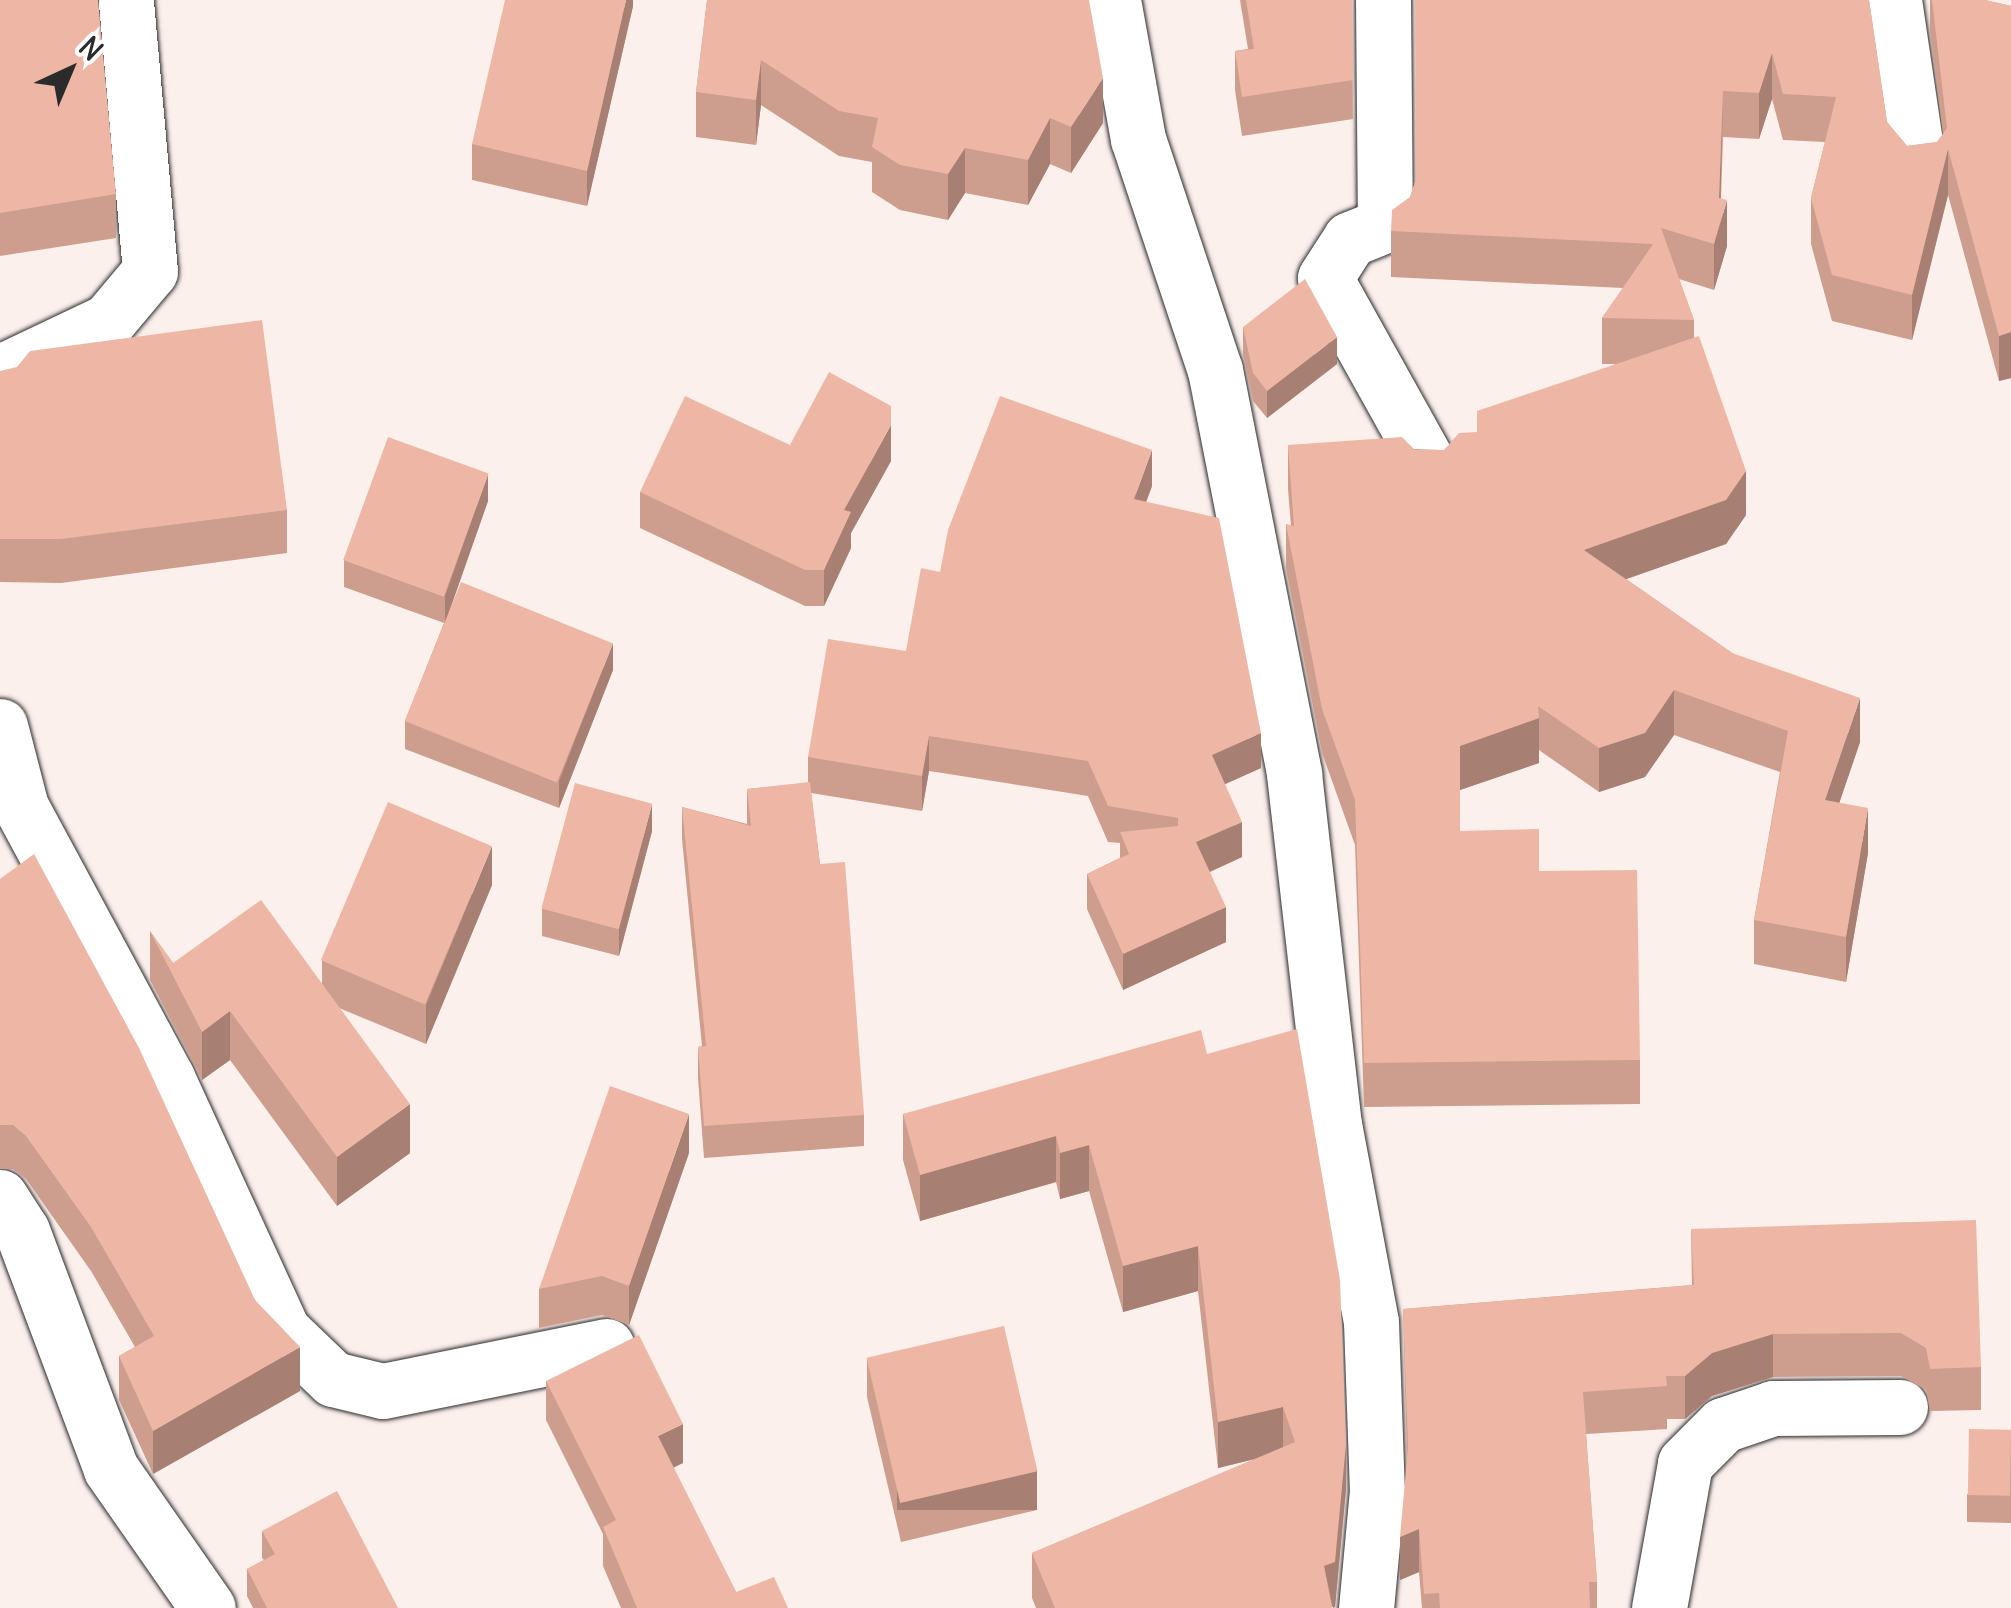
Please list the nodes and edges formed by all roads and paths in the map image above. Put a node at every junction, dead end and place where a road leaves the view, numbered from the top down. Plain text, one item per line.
1 (126, 0) edge
2 (1113, 0) edge
3 (1383, 0) edge
4 (1894, 0) edge
5 (1918, 163) edge
6 (0, 384) edge
7 (1430, 466) edge
8 (0, 726) edge
9 (0, 1197) edge
10 (606, 1346) edge
11 (1900, 1407) dead end
12 (208, 1608) edge
13 (1366, 1608) edge
14 (1659, 1608) edge

1 - 6 street
2 - 13 street
3 - 7 street
4 - 5 street
8 - 10 street
9 - 12 street
11 - 14 street

